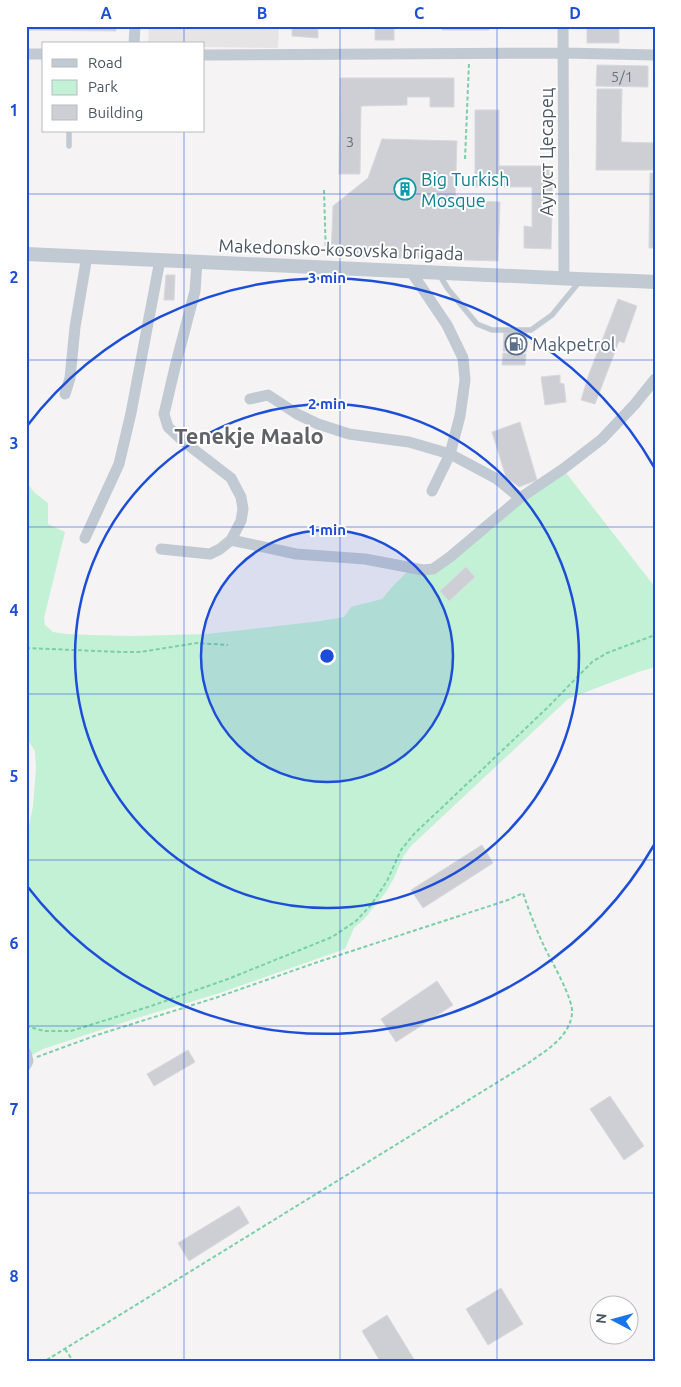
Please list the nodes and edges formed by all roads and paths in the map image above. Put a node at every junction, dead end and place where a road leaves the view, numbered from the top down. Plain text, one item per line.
1 (135, 26) edge
2 (564, 26) edge
3 (134, 42) edge
4 (469, 53) junction
5 (563, 53) junction
6 (26, 54) edge
7 (42, 54) edge
8 (205, 55) edge
9 (655, 55) edge
10 (69, 132) edge
11 (69, 146) dead end
12 (465, 159) dead end
13 (324, 190) dead end
14 (26, 254) edge
15 (87, 256) junction
16 (160, 260) junction
17 (198, 262) junction
18 (326, 267) junction
19 (410, 270) junction
20 (438, 272) junction
21 (583, 278) junction
22 (564, 279) junction
23 (655, 282) edge
24 (655, 379) edge
25 (65, 394) dead end
26 (250, 399) dead end
27 (450, 454) junction
28 (432, 490) dead end
29 (520, 498) junction
30 (85, 538) dead end
31 (231, 540) junction
32 (161, 549) dead end
33 (655, 635) edge
34 (228, 645) dead end
35 (26, 648) edge
36 (26, 1026) edge
37 (27, 1060) edge
38 (65, 1349) junction
39 (45, 1361) edge
40 (73, 1361) edge

1 - 3 street
2 - 5 street, Аугуст Цесарец
4 - 5 street
4 - 8 street
4 - 12 path
5 - 9 street
5 - 22 street, Аугуст Цесарец
6 - 7 street
10 - 11 lane
13 - 18 path
14 - 15 street, Makedonsko-kosovska brigada
15 - 16 street, Makedonsko-kosovska brigada
15 - 25 street
16 - 17 street, Makedonsko-kosovska brigada
16 - 30 street
17 - 18 street, Makedonsko-kosovska brigada
17 - 31 street
18 - 19 street, Makedonsko-kosovska brigada
19 - 20 street, Makedonsko-kosovska brigada
19 - 27 street
20 - 21 lane
20 - 22 street, Makedonsko-kosovska brigada
21 - 22 street, Makedonsko-kosovska brigada
21 - 23 street, Makedonsko-kosovska brigada
24 - 29 street
26 - 27 street
27 - 28 street
27 - 29 street
29 - 31 street
31 - 32 street
33 - 36 path
34 - 35 path
37 - 38 path
38 - 39 path
38 - 40 path

